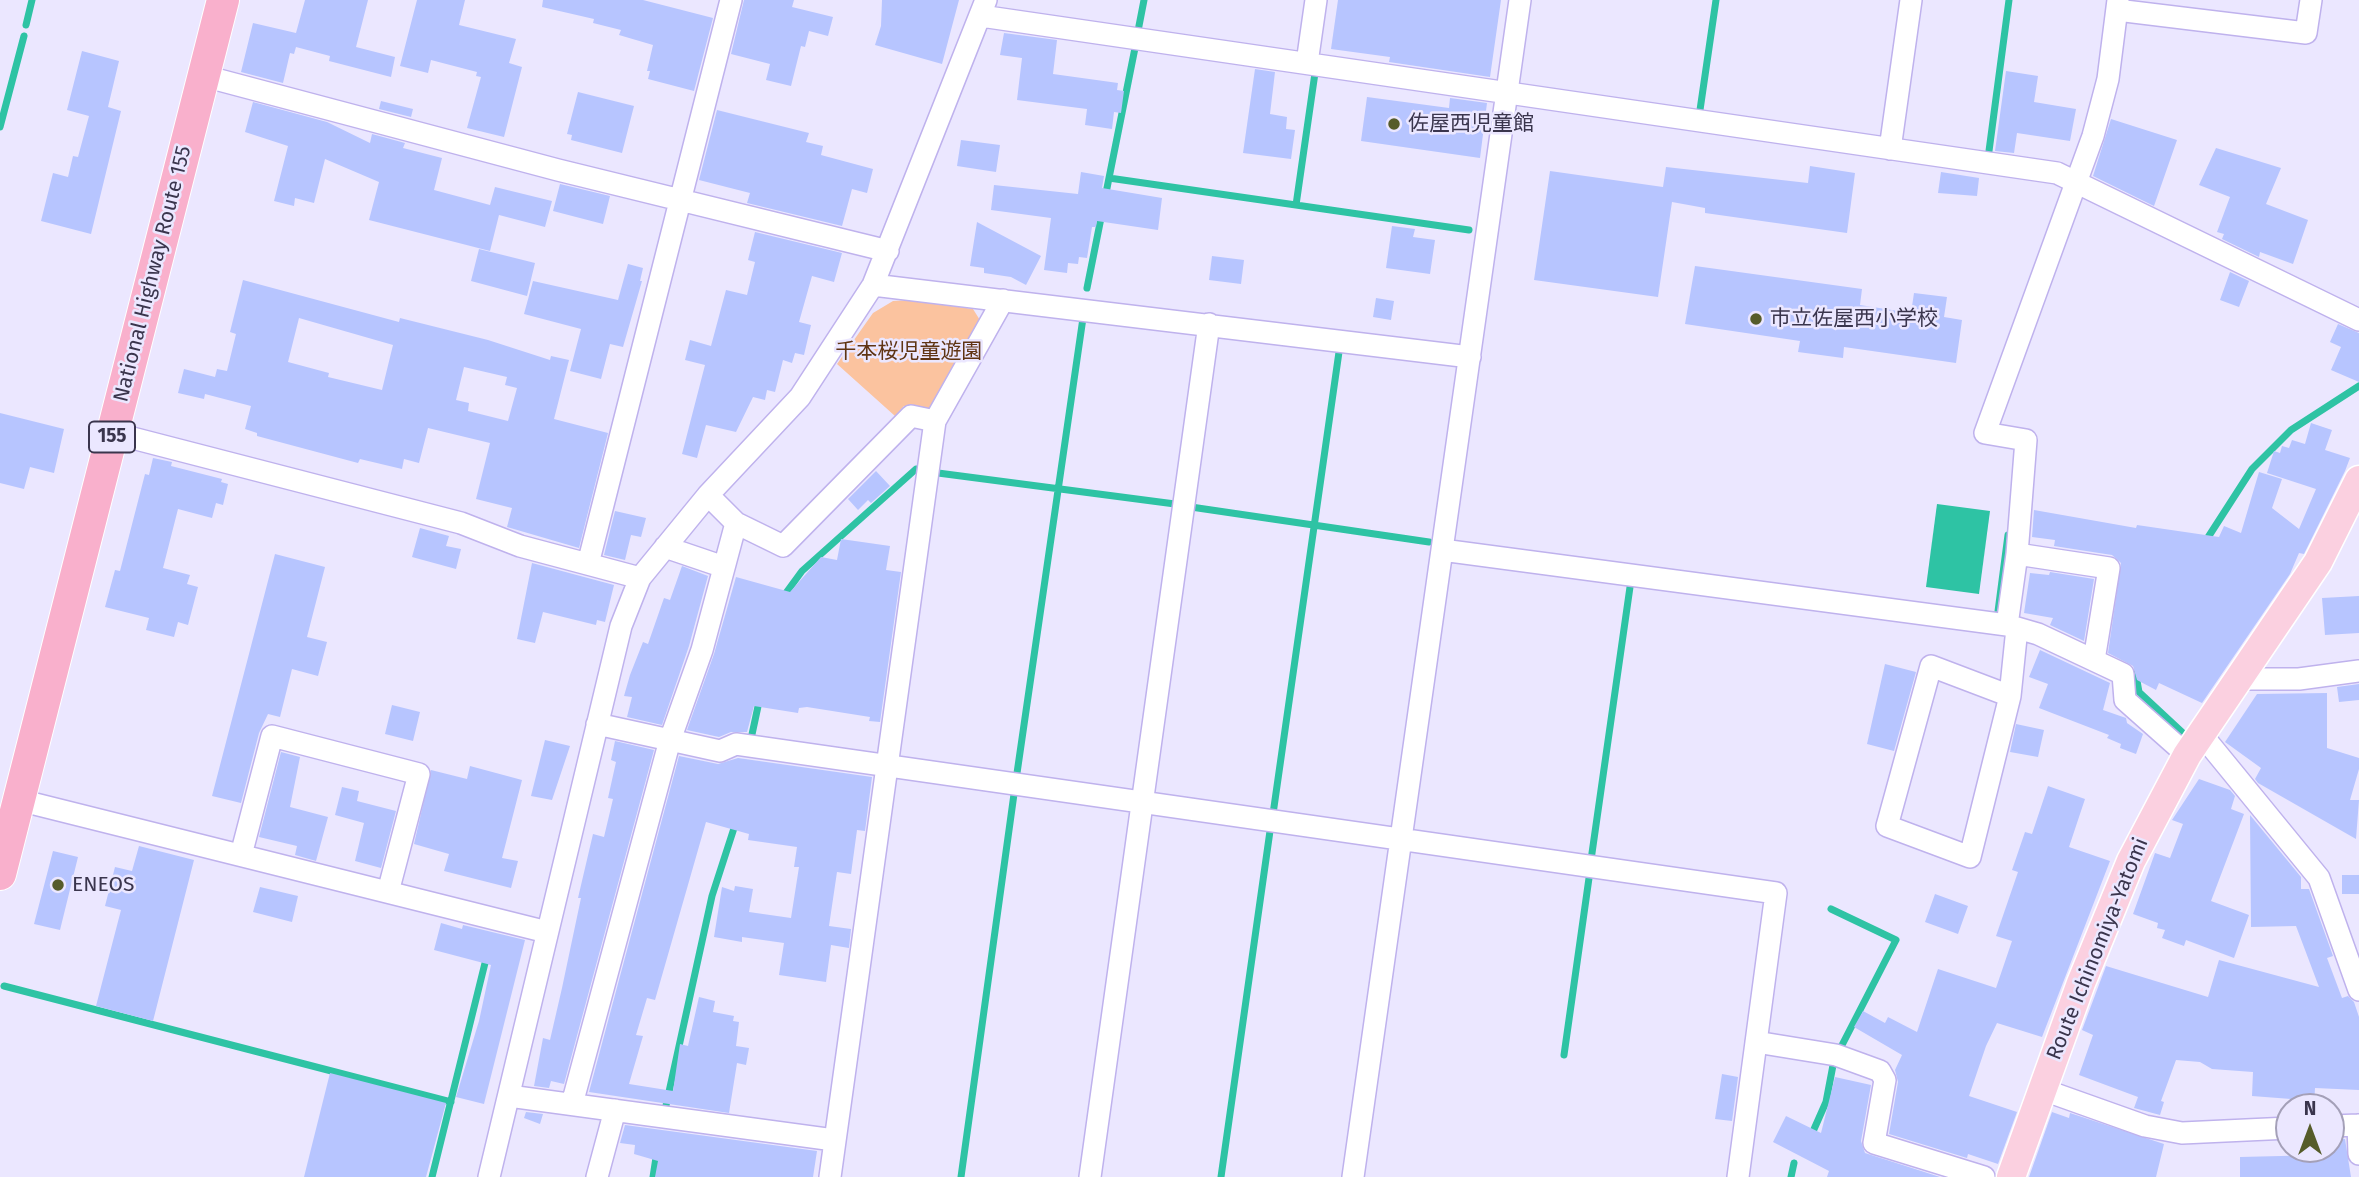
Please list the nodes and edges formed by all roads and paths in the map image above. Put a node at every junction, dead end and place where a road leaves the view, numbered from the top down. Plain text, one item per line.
1 (223, 0) edge
2 (731, 0) edge
3 (1316, 0) edge
4 (1520, 0) edge
5 (1911, 0) edge
6 (2311, 0) edge
7 (2118, 5) edge
8 (983, 8) edge
9 (1307, 63) junction
10 (204, 76) junction
11 (1507, 94) junction
12 (1890, 149) junction
13 (2076, 182) junction
14 (680, 197) junction
15 (888, 251) junction
16 (873, 285) junction
17 (1003, 300) junction
18 (2359, 320) edge
19 (1209, 324) junction
20 (1470, 357) junction
21 (936, 421) junction
22 (113, 433) junction
23 (2359, 480) edge
24 (708, 495) junction
25 (736, 523) junction
26 (665, 547) junction
27 (1442, 550) junction
28 (2017, 554) junction
29 (587, 564) junction
30 (724, 567) junction
31 (640, 578) junction
32 (2012, 627) junction
33 (2094, 660) junction
34 (2359, 671) edge
35 (2241, 678) junction
36 (2010, 696) junction
37 (597, 724) junction
38 (670, 740) junction
39 (2194, 745) junction
40 (887, 766) junction
41 (19, 800) junction
42 (1143, 803) junction
43 (1400, 840) junction
44 (241, 856) junction
45 (0, 874) edge
46 (388, 892) junction
47 (547, 932) junction
48 (2359, 990) edge
49 (1756, 1042) junction
50 (2041, 1089) junction
51 (509, 1096) junction
52 (572, 1104) junction
53 (615, 1110) junction
54 (2358, 1125) edge
55 (2275, 1129) edge
56 (834, 1140) junction
57 (2359, 1154) edge
58 (489, 1177) edge
59 (597, 1177) edge
60 (830, 1177) edge
61 (1090, 1177) edge
62 (1353, 1177) edge
63 (1738, 1177) edge
64 (1984, 1177) edge
65 (2011, 1177) edge

1 - 10 highway, National Highway Route 155 / 155
2 - 14 street
3 - 9 street
4 - 11 street
5 - 12 street
6 - 7 street
7 - 13 street
8 - 9 street
8 - 15 street
9 - 11 street
10 - 14 street
10 - 22 highway, National Highway Route 155 / 155
11 - 12 street
11 - 20 street
12 - 13 street
13 - 18 street
13 - 28 street
14 - 15 street
14 - 29 street
15 - 16 street
16 - 17 street
16 - 24 street
17 - 19 street
17 - 21 street
19 - 20 street
19 - 42 street
20 - 27 street
21 - 25 street
21 - 40 street
22 - 29 street
22 - 41 highway, National Highway Route 155 / 155
23 - 35 main road, Route Ichinomiya-Yatomi
24 - 25 street
24 - 26 street
25 - 30 street
26 - 30 street
26 - 31 street
27 - 32 street
27 - 43 street
28 - 32 street
28 - 33 street
29 - 31 street
30 - 38 street
31 - 37 street
32 - 33 street
32 - 36 street
33 - 39 street
34 - 35 street
35 - 39 main road, Route Ichinomiya-Yatomi
36 - 36 street
37 - 38 street
37 - 47 street
38 - 40 street
38 - 52 street
39 - 48 street
39 - 50 main road, Route Ichinomiya-Yatomi
40 - 42 street
40 - 56 street
41 - 44 street
41 - 45 highway, National Highway Route 155 / 155
42 - 43 street
42 - 61 street
43 - 49 street
43 - 62 street
44 - 46 street
44 - 46 street
46 - 47 street
47 - 51 street
49 - 63 street
49 - 64 street
50 - 55 street
50 - 65 main road, Route Ichinomiya-Yatomi
51 - 52 street
51 - 58 street
52 - 53 street
53 - 56 street
53 - 59 street
54 - 57 street
56 - 60 street

